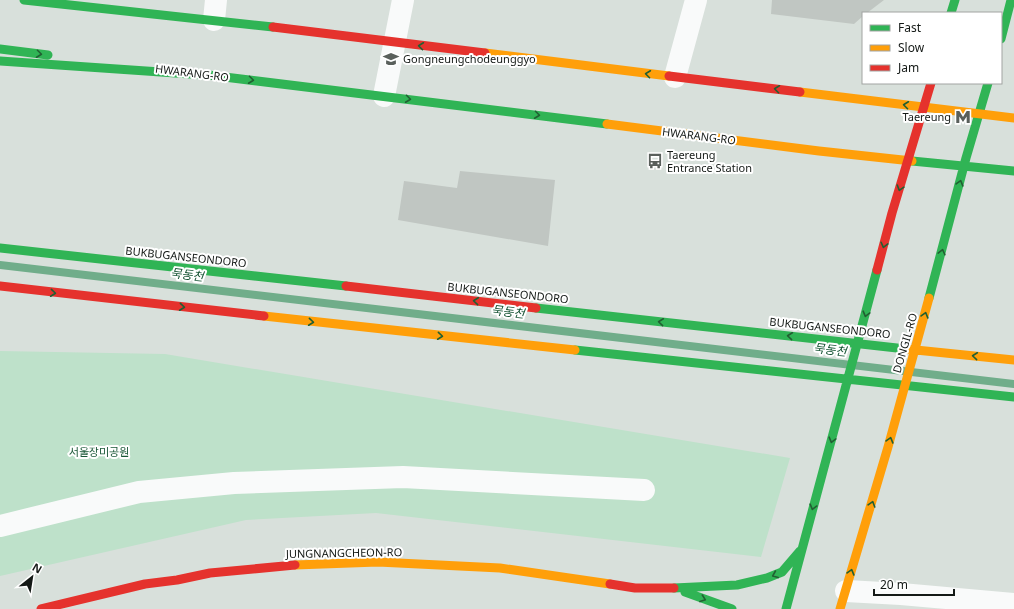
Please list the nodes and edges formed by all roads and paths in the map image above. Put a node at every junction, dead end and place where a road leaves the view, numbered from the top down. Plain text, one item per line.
1 (24, 0) edge
2 (403, 0) edge
3 (696, 0) edge
4 (955, 0) edge
5 (1011, 0) edge
6 (215, 10) edge
7 (951, 12) edge
8 (1002, 35) edge
9 (394, 43) junction
10 (0, 49) edge
11 (0, 61) edge
12 (219, 76) junction
13 (675, 77) junction
14 (931, 84) edge
15 (988, 84) edge
16 (384, 96) junction
17 (924, 107) junction
18 (978, 114) junction
19 (1014, 118) edge
20 (908, 160) junction
21 (964, 166) junction
22 (1014, 171) edge
23 (0, 248) edge
24 (0, 286) edge
25 (1014, 360) edge
26 (1014, 397) edge
27 (644, 490) dead end
28 (0, 526) edge
29 (802, 548) junction
30 (674, 588) junction
31 (843, 600) edge
32 (1014, 604) edge
33 (41, 609) edge
34 (732, 609) edge
35 (786, 609) edge

1 - 6 main road
2 - 9 street
3 - 13 street
4 - 7 main road
5 - 8 main road
6 - 9 main road
13 -> 9 main road
9 - 16 street
10 -> 12 main road, HWARANG-RO
11 - 12 main road
12 -> 16 main road, HWARANG-RO
17 -> 13 main road
14 - 17 main road
15 - 18 main road, DONGIL-RO
16 -> 20 main road, HWARANG-RO
17 - 18 main road
17 - 20 main road
18 - 19 main road
18 - 21 main road, DONGIL-RO
20 - 21 main road, HWARANG-RO
20 -> 29 main road
21 - 22 main road, HWARANG-RO
31 -> 21 main road, DONGIL-RO
25 -> 23 main road, BUKBUGANSEONDORO
24 -> 26 main road
27 - 28 street
29 -> 30 main road, JUNGNANGCHEON-RO
29 - 35 main road
30 - 33 main road, JUNGNANGCHEON-RO
30 -> 34 main road
31 - 32 street

